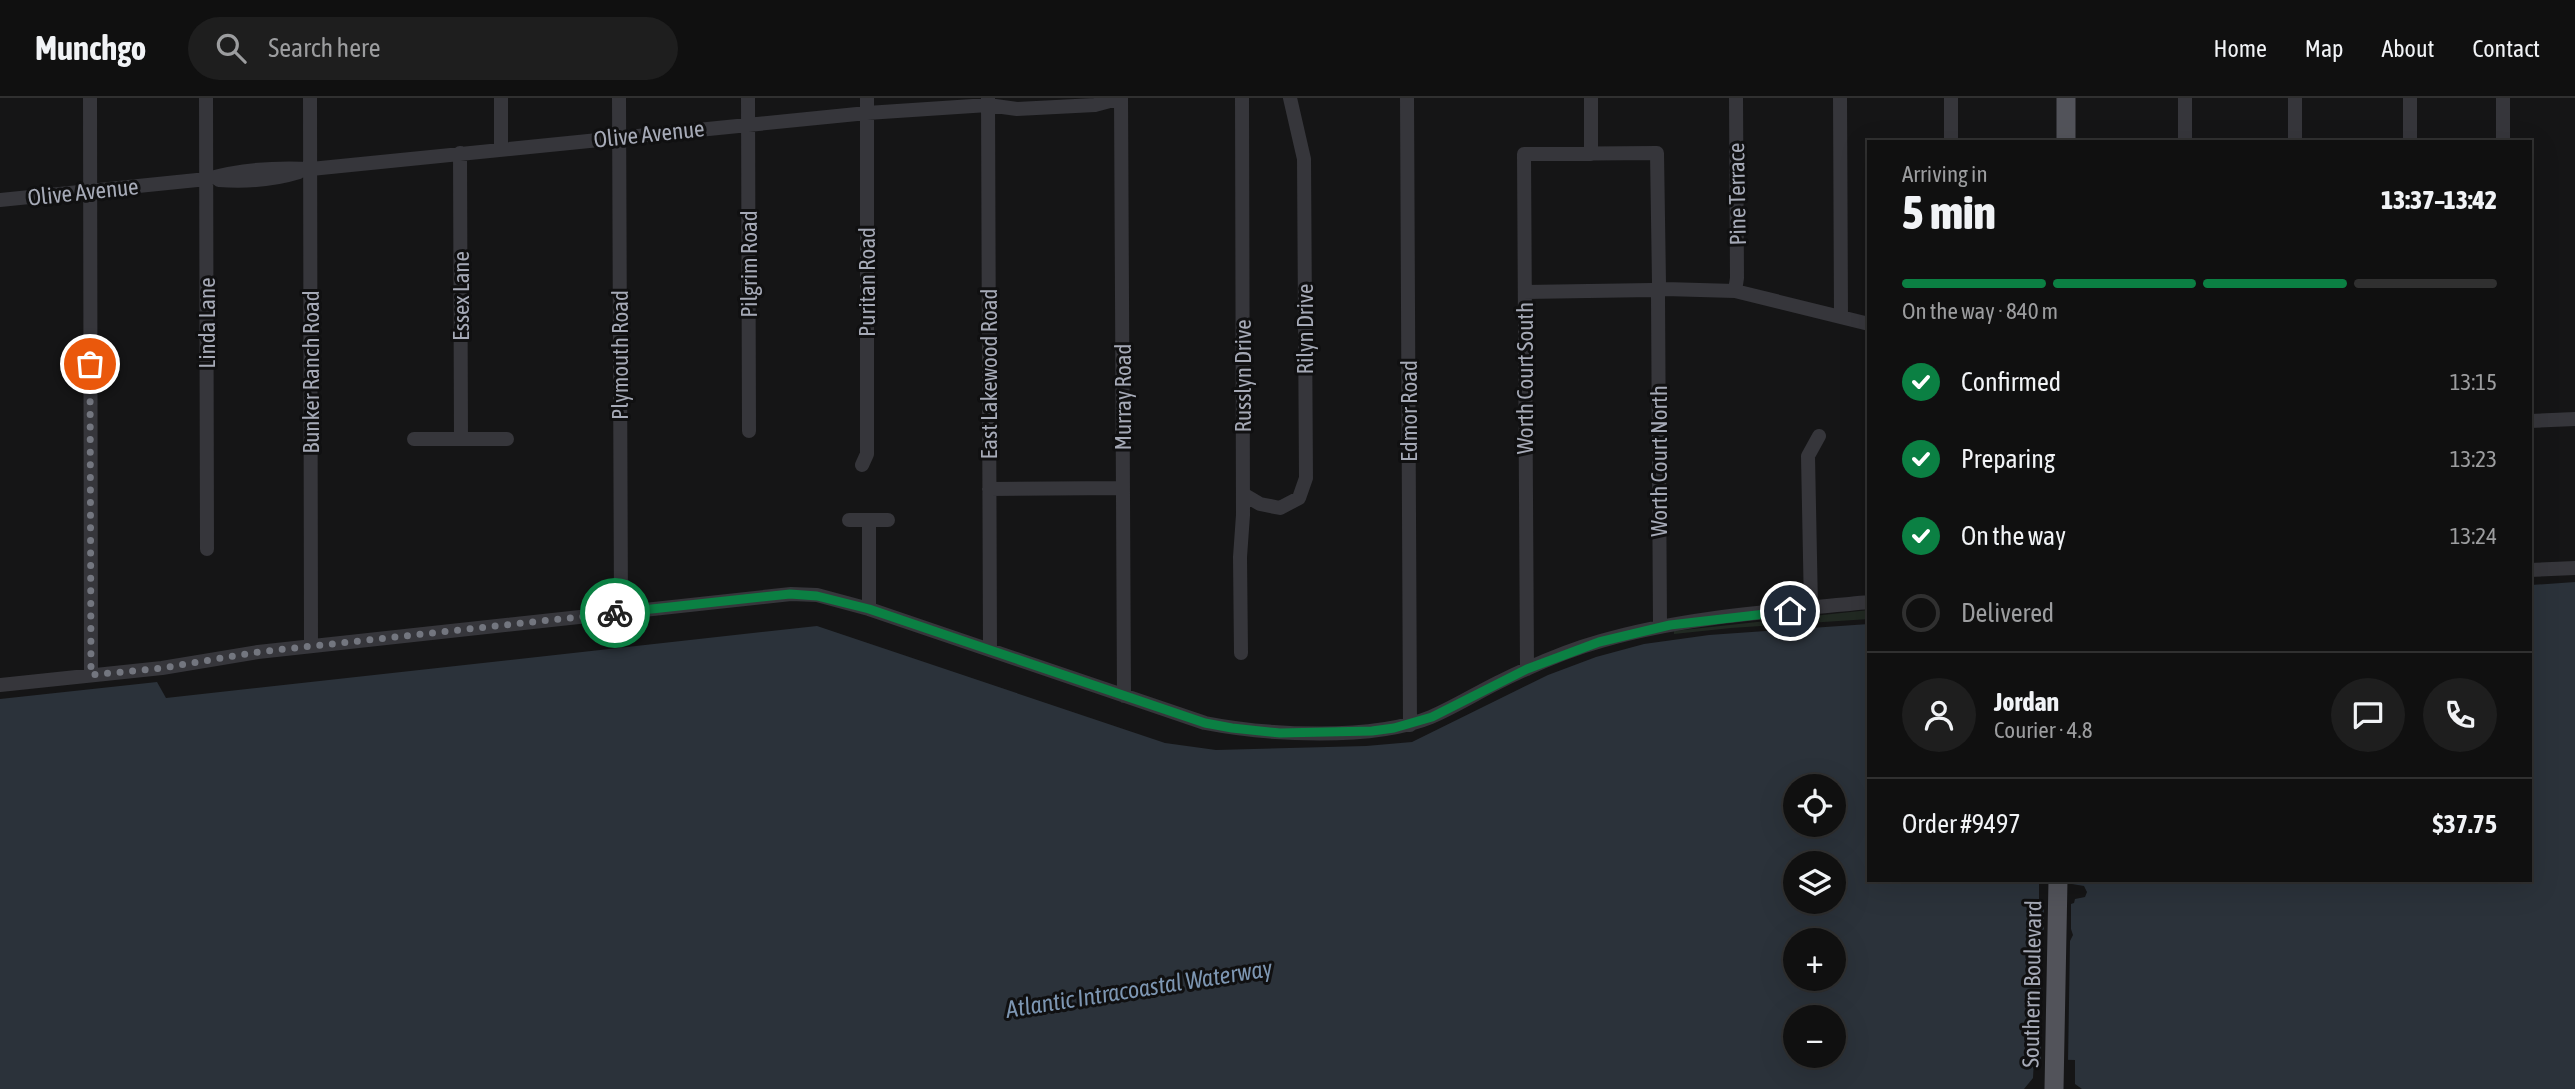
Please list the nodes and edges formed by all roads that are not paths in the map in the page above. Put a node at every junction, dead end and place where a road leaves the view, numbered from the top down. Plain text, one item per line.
1 (90, 98) edge
2 (206, 98) edge
3 (310, 98) edge
4 (500, 98) edge
5 (619, 98) edge
6 (748, 98) edge
7 (1017, 98) edge
8 (1121, 98) edge
9 (1242, 98) edge
10 (1290, 98) edge
11 (1407, 98) edge
12 (1591, 98) edge
13 (1736, 98) edge
14 (1840, 98) edge
15 (1951, 98) edge
16 (2066, 98) edge
17 (2185, 98) edge
18 (2295, 98) edge
19 (2410, 98) edge
20 (2503, 98) edge
21 (988, 102) edge
22 (867, 106) edge
23 (748, 124) junction
24 (619, 137) junction
25 (1951, 140) edge
26 (2066, 140) edge
27 (2185, 140) edge
28 (2295, 140) edge
29 (2410, 140) edge
30 (2503, 140) edge
31 (501, 149) junction
32 (460, 153) junction
33 (1591, 154) junction
34 (311, 169) junction
35 (207, 179) junction
36 (90, 191) junction
37 (0, 200) edge
38 (1659, 289) junction
39 (1735, 291) junction
40 (1525, 292) junction
41 (1841, 317) junction
42 (1867, 324) edge
43 (2575, 419) edge
44 (2532, 421) edge
45 (749, 430) dead end
46 (1819, 436) dead end
47 (414, 439) dead end
48 (461, 439) junction
49 (508, 439) dead end
50 (862, 466) dead end
51 (1123, 488) junction
52 (989, 489) junction
53 (1243, 494) junction
54 (849, 520) dead end
55 (869, 520) junction
56 (888, 520) dead end
57 (207, 549) dead end
58 (2575, 568) edge
59 (2532, 570) edge
60 (1867, 602) edge
61 (1811, 608) junction
62 (869, 609) junction
63 (621, 612) junction
64 (1660, 627) junction
65 (311, 646) junction
66 (990, 650) junction
67 (1241, 653) dead end
68 (1527, 669) junction
69 (91, 675) junction
70 (0, 685) edge
71 (1124, 696) junction
72 (1410, 724) junction
73 (2058, 882) edge
74 (2054, 1089) edge

1 - 36 street
2 - 35 street, Linda Lane
3 - 34 street, Bunker Ranch Road
4 - 31 street
5 - 24 street, Plymouth Road
6 - 23 street, Pilgrim Road
7 - 21 street, Olive Avenue
8 - 21 street, Olive Avenue
8 - 51 street, Murray Road
9 - 53 street, Russlyn Drive
10 - 53 street, Rilyn Drive
11 - 72 street, Edmor Road
12 - 33 street
13 - 39 street, Pine Terrace
14 - 41 street
15 - 25 street
16 - 26 main road
17 - 27 street
18 - 28 street
19 - 29 street
20 - 30 street
21 - 22 street, Olive Avenue
21 - 52 street, East Lakewood Road
22 - 23 street, Olive Avenue
22 - 50 street, Puritan Road
23 - 24 street, Olive Avenue
23 - 45 street, Pilgrim Road
24 - 31 street, Olive Avenue
24 - 63 street, Plymouth Road
31 - 32 street, Olive Avenue
32 - 34 street, Olive Avenue
32 - 48 street, Essex Lane
33 - 38 street, Worth Court North
33 - 40 street, Worth Court South
34 - 35 street, Olive Avenue
34 - 65 street, Bunker Ranch Road
35 - 36 street, Olive Avenue
35 - 57 street, Linda Lane
36 - 37 street, Olive Avenue
36 - 69 street
38 - 39 street
38 - 40 street
38 - 64 street, Worth Court North
39 - 41 street
40 - 68 street, Worth Court South
41 - 42 street
43 - 44 street
46 - 61 street
47 - 48 street
48 - 49 street
51 - 52 street
51 - 71 street, Murray Road
52 - 66 street, East Lakewood Road
53 - 67 street, Russlyn Drive
54 - 55 street
55 - 56 street
55 - 62 street
58 - 59 street
60 - 61 street
61 - 64 street
62 - 63 street
62 - 66 street
63 - 65 street
64 - 68 street
65 - 69 street
66 - 71 street
68 - 72 street
69 - 70 street
71 - 72 street
73 - 74 main road, Southern Boulevard

